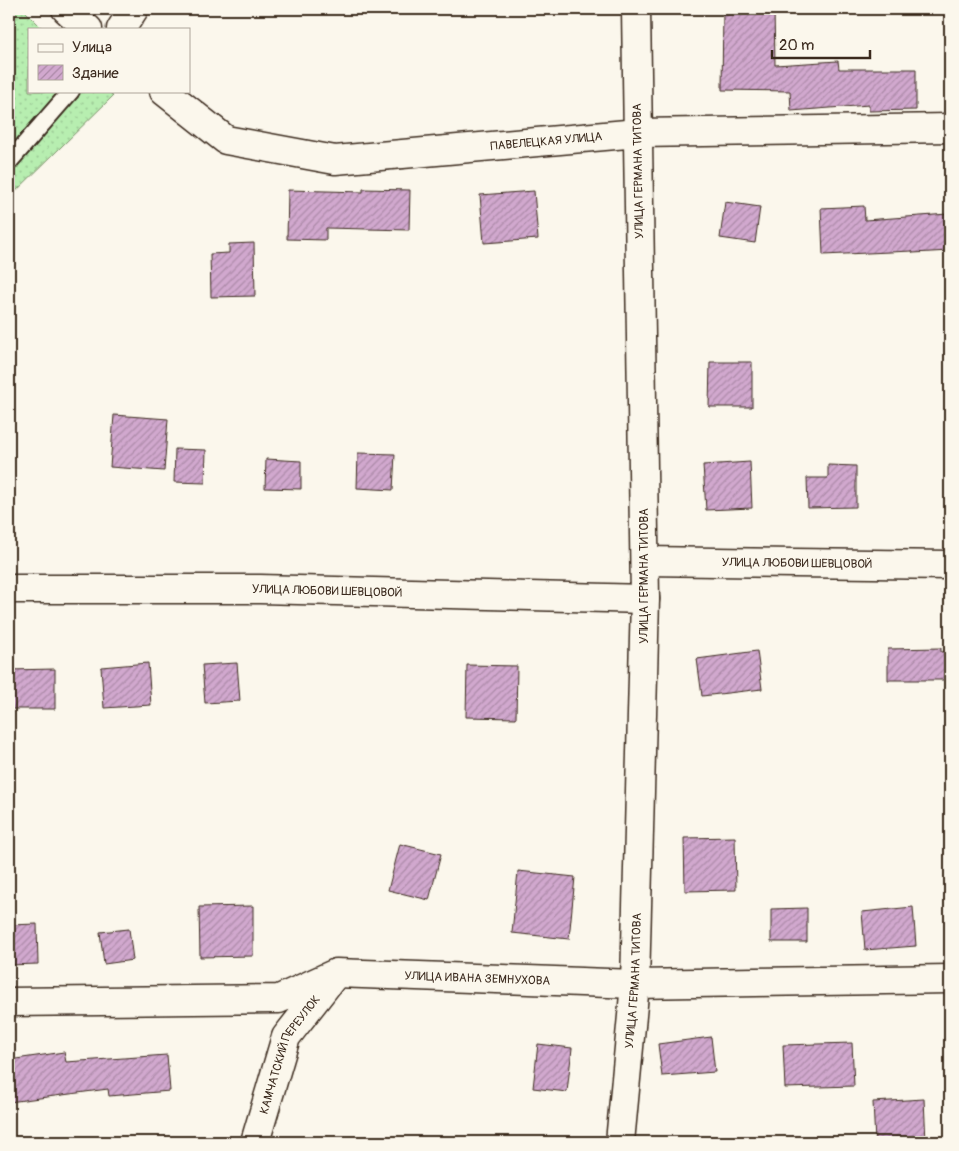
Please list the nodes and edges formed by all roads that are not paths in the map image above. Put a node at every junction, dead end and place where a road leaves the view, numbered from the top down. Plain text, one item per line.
1 (66, 9) edge
2 (134, 9) edge
3 (636, 9) edge
4 (87, 28) edge
5 (122, 28) edge
6 (70, 92) edge
7 (165, 92) edge
8 (950, 128) edge
9 (638, 133) junction
10 (9, 162) edge
11 (645, 561) junction
12 (950, 566) edge
13 (9, 589) edge
14 (645, 598) junction
15 (336, 973) junction
16 (950, 980) edge
17 (635, 984) junction
18 (9, 1002) edge
19 (255, 1142) edge
20 (620, 1142) edge

1 - 4 street
2 - 5 street
3 - 9 street, УЛИЦА ГЕРМАНА ТИТОВА
6 - 10 lane
7 - 9 street, ПАВЕЛЕЦКАЯ УЛИЦА
8 - 9 street, ПАВЕЛЕЦКАЯ УЛИЦА
9 - 11 street, УЛИЦА ГЕРМАНА ТИТОВА
11 - 12 street, УЛИЦА ЛЮБОВИ ШЕВЦОВОЙ
11 - 14 street, УЛИЦА ГЕРМАНА ТИТОВА
13 - 14 street, УЛИЦА ЛЮБОВИ ШЕВЦОВОЙ
14 - 17 street, УЛИЦА ГЕРМАНА ТИТОВА
15 - 17 street, УЛИЦА ИВАНА ЗЕМНУХОВА
15 - 18 street, УЛИЦА ИВАНА ЗЕМНУХОВА
15 - 19 street, КАМЧАТСКИЙ ПЕРЕУЛОК
16 - 17 street, УЛИЦА ИВАНА ЗЕМНУХОВА
17 - 20 street, УЛИЦА ГЕРМАНА ТИТОВА

